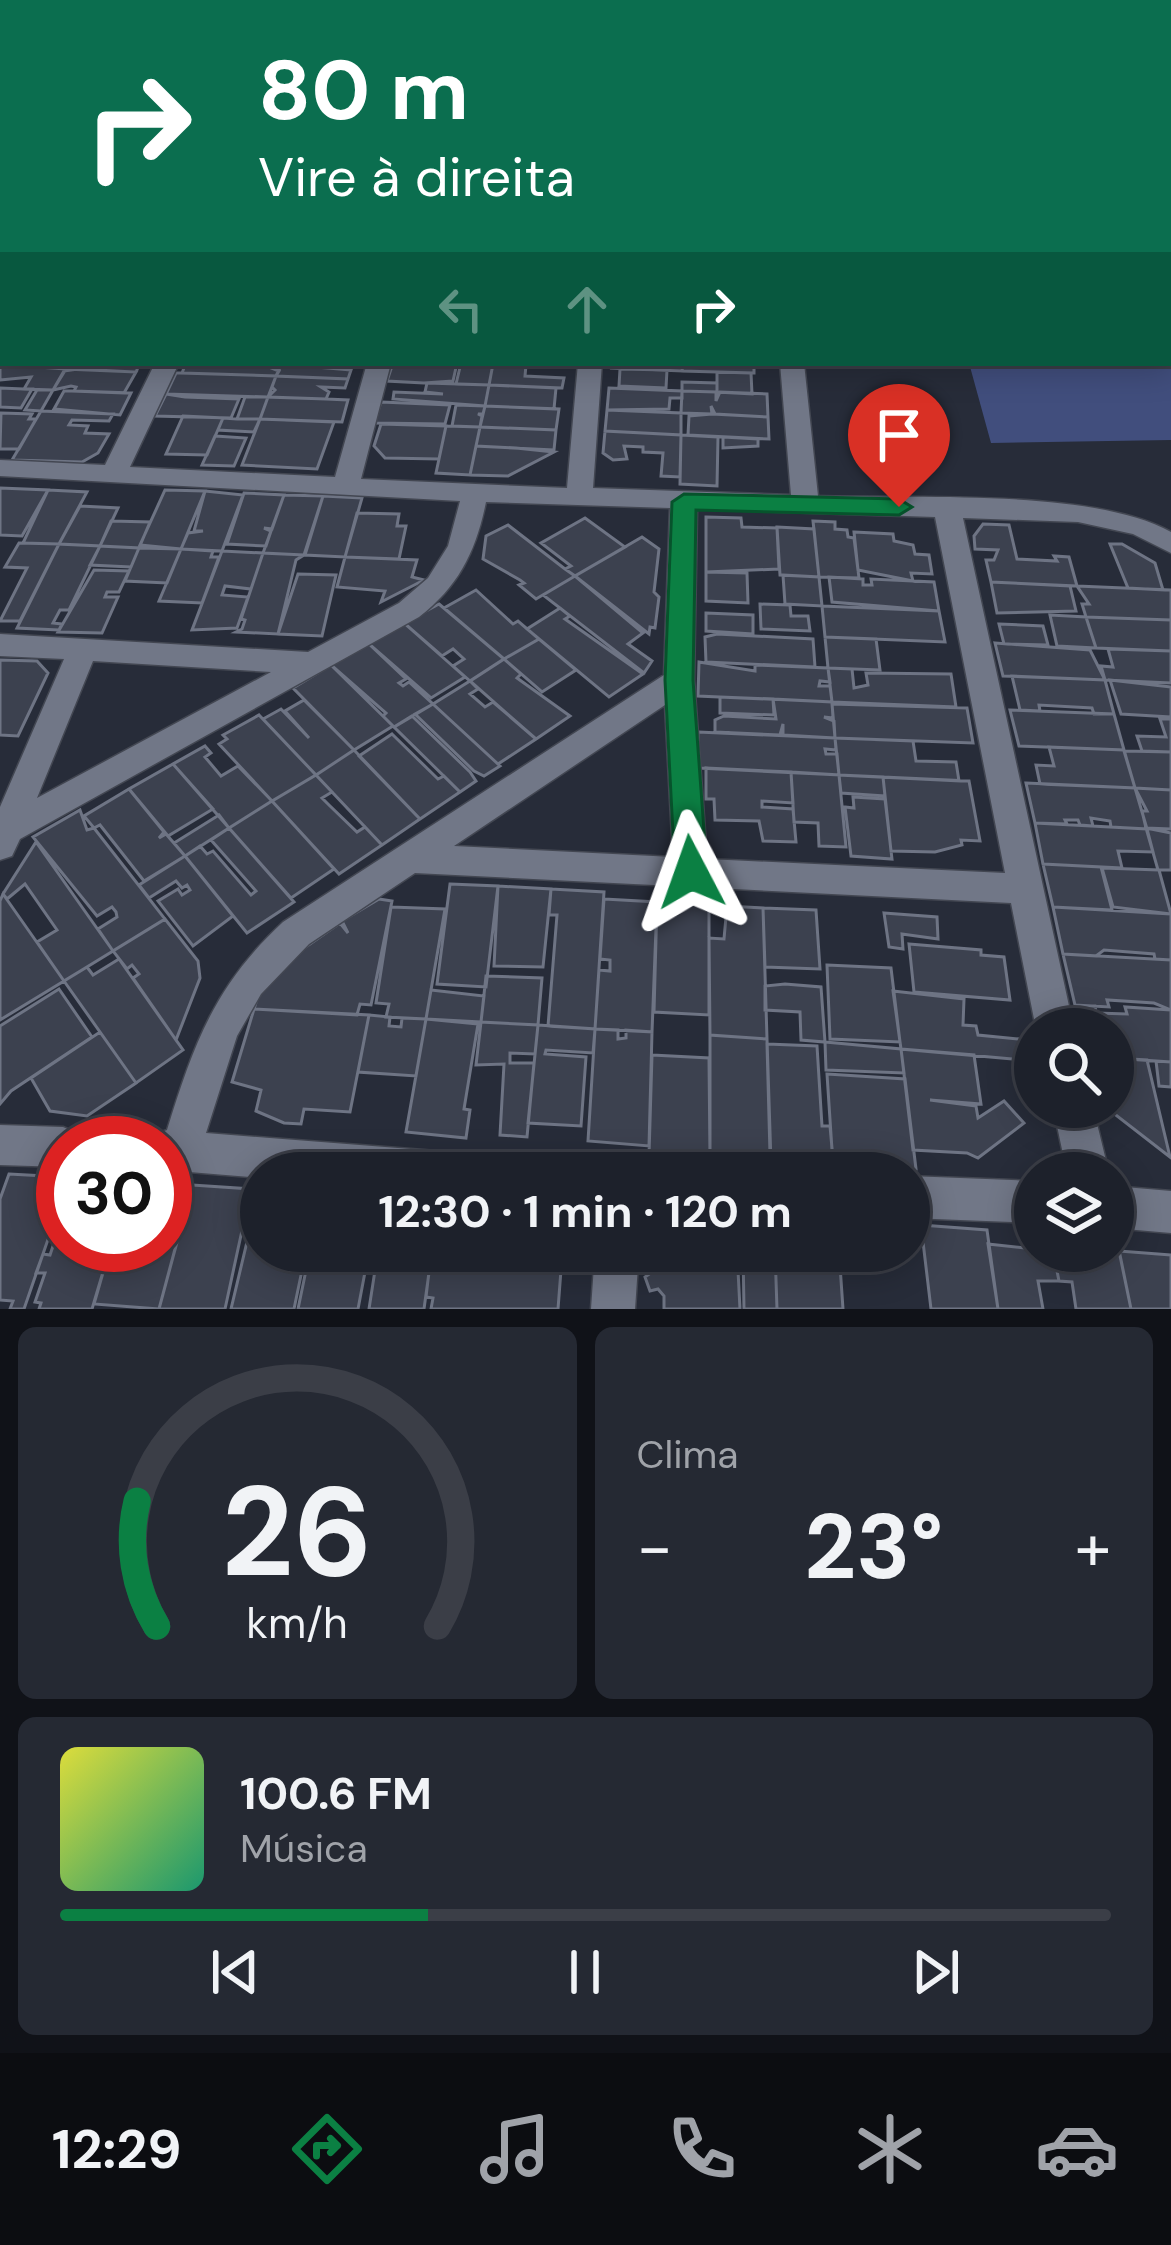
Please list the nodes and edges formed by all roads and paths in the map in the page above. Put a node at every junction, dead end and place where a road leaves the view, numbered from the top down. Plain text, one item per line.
1 (166, 366) edge
2 (378, 366) edge
3 (590, 366) edge
4 (792, 366) edge
5 (0, 468) edge
6 (115, 471) junction
7 (347, 483) junction
8 (475, 494) junction
9 (579, 496) junction
10 (684, 502) junction
11 (805, 503) junction
12 (947, 508) junction
13 (1171, 544) edge
14 (0, 645) edge
15 (83, 650) junction
16 (312, 662) junction
17 (679, 680) junction
18 (4, 838) edge
19 (407, 858) junction
20 (691, 872) junction
21 (1023, 889) junction
22 (1050, 1008) edge
23 (186, 1116) edge
24 (0, 1145) edge
25 (36, 1146) edge
26 (192, 1152) edge
27 (240, 1155) edge
28 (930, 1198) edge
29 (1014, 1201) edge
30 (1134, 1209) edge
31 (1171, 1213) edge
32 (616, 1272) edge
33 (613, 1309) edge

1 - 6 street
2 - 7 street
3 - 9 street
4 - 11 street
5 - 6 street
6 - 7 street
7 - 8 street
8 - 9 street
8 - 16 street
9 - 10 street
10 - 11 street
10 - 17 street
11 - 12 street
12 - 13 street
12 - 21 street
14 - 15 street
15 - 16 street
15 - 18 street
16 - 18 street
17 - 19 street
17 - 20 street
19 - 20 street
19 - 23 street
20 - 21 street
21 - 22 street
24 - 25 street
26 - 27 street
28 - 29 street
30 - 31 street
32 - 33 street

